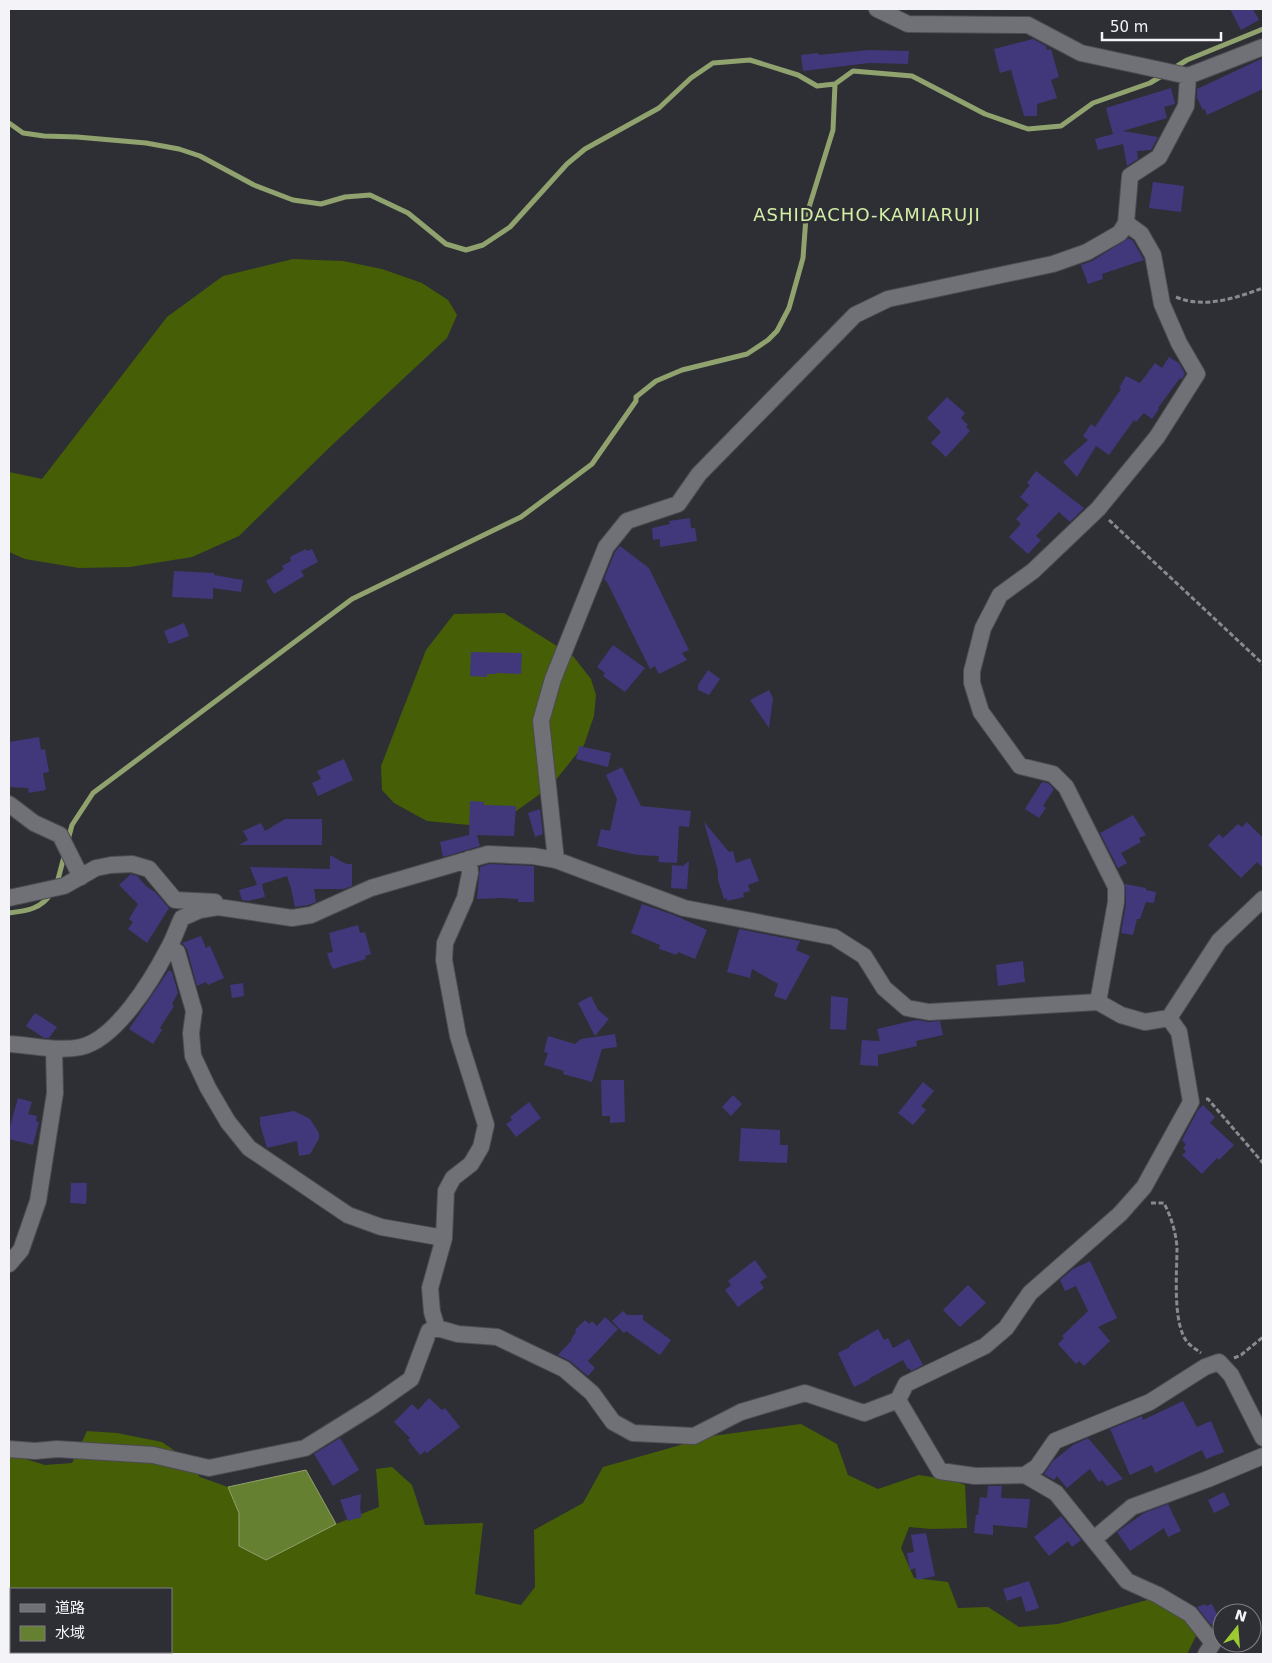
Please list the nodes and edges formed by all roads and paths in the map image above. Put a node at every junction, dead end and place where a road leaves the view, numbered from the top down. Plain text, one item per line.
1 (877, 9) edge
2 (1263, 47) edge
3 (1188, 76) junction
4 (1126, 223) junction
5 (1159, 286) junction
6 (1263, 288) edge
7 (1098, 509) junction
8 (1263, 664) edge
9 (9, 804) edge
10 (469, 859) junction
11 (556, 860) junction
12 (81, 877) junction
13 (9, 898) edge
14 (1263, 899) edge
15 (218, 907) junction
16 (169, 948) junction
17 (1098, 1002) junction
18 (1169, 1018) junction
19 (9, 1044) edge
20 (54, 1049) junction
21 (1191, 1102) junction
22 (1263, 1163) edge
23 (1150, 1203) dead end
24 (444, 1238) junction
25 (9, 1264) edge
26 (437, 1328) junction
27 (1263, 1337) edge
28 (1219, 1362) junction
29 (898, 1400) junction
30 (1263, 1438) edge
31 (9, 1449) edge
32 (1263, 1456) edge
33 (1025, 1475) junction
34 (1094, 1539) junction
35 (1206, 1654) edge

1 - 3 street
2 - 3 street
3 - 4 street
4 - 5 street
4 - 11 street
5 - 6 path
5 - 7 street
7 - 8 path
7 - 17 street
9 - 12 street
10 - 11 street
10 - 15 street
10 - 24 street
11 - 17 street
12 - 13 street
12 - 15 street
14 - 18 street
15 - 16 street
16 - 20 street
16 - 24 street
17 - 18 street
18 - 21 street
19 - 20 street
20 - 25 street
21 - 22 path
21 - 29 street
23 - 28 path
24 - 26 street
26 - 29 street
26 - 31 street
27 - 28 path
28 - 30 street
28 - 33 street
29 - 33 street
32 - 34 street
33 - 34 street
34 - 35 street

